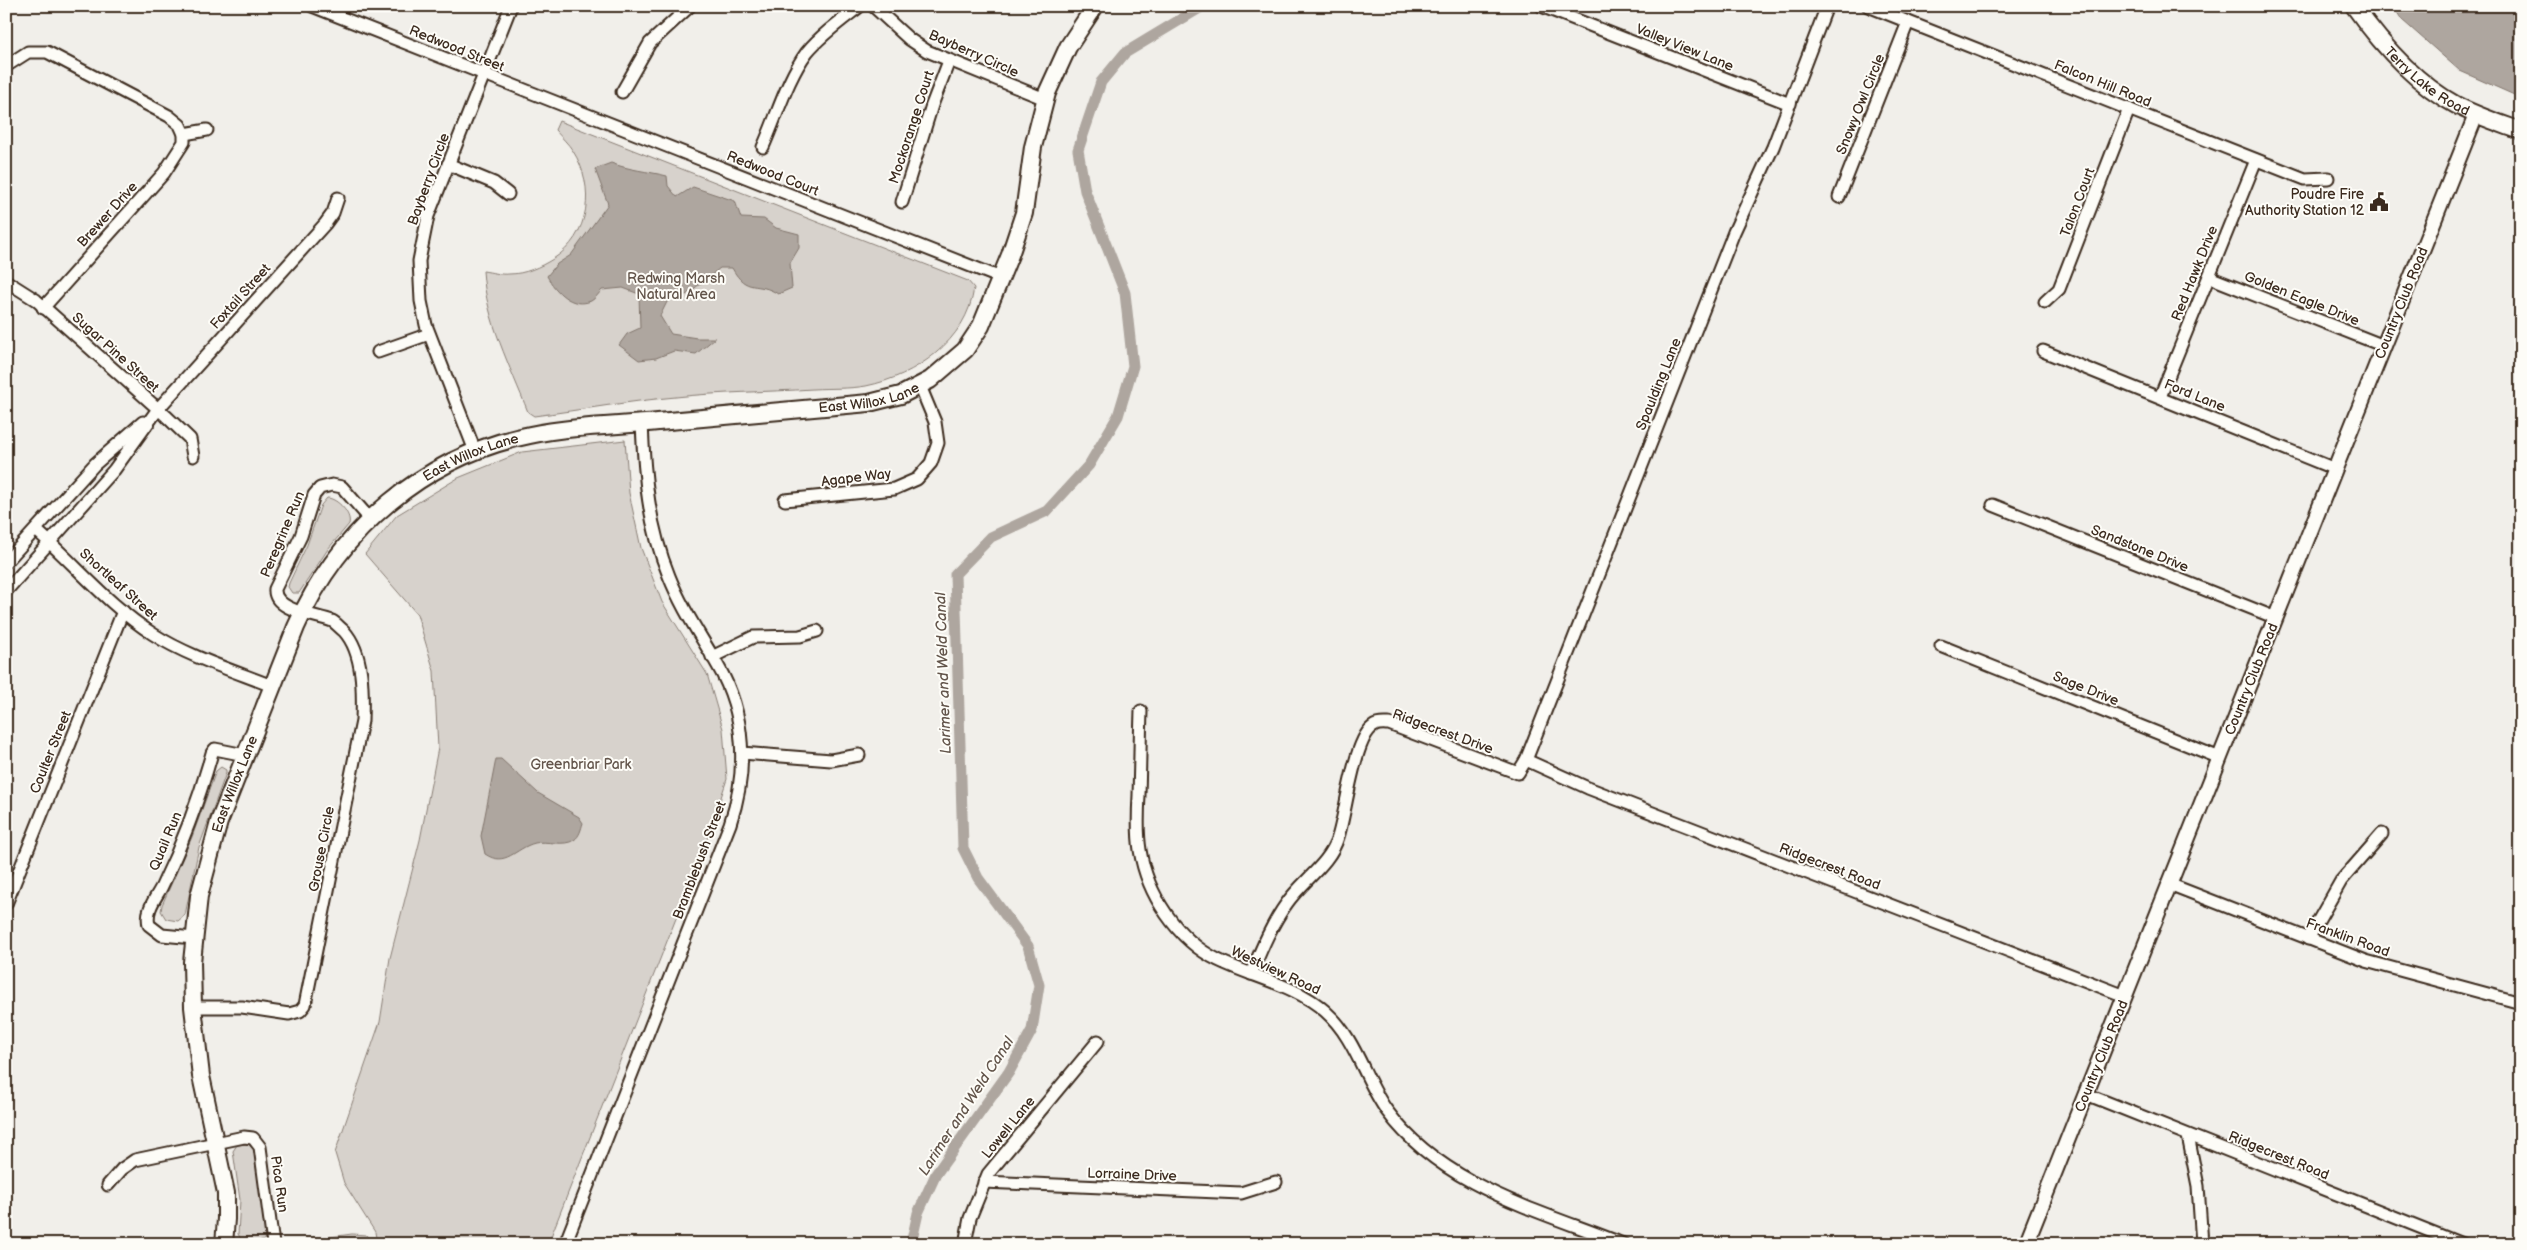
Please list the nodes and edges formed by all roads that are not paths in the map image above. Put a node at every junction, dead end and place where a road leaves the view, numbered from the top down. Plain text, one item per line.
1 (312, 6) edge
2 (511, 6) edge
3 (690, 6) edge
4 (860, 6) edge
5 (874, 6) edge
6 (1095, 6) edge
7 (1541, 6) edge
8 (1827, 6) edge
9 (1868, 6) edge
10 (2354, 6) edge
11 (1908, 22) junction
12 (949, 61) junction
13 (6, 66) edge
14 (485, 75) junction
15 (622, 92) dead end
16 (535, 95) joint
17 (1045, 99) junction
18 (1790, 104) junction
19 (2129, 109) junction
20 (2476, 115) junction
21 (207, 130) dead end
22 (2521, 132) edge
23 (184, 134) junction
24 (763, 147) dead end
25 (2256, 160) junction
26 (448, 164) junction
27 (2328, 178) dead end
28 (508, 194) dead end
29 (1839, 197) dead end
30 (338, 198) dead end
31 (902, 202) dead end
32 (2209, 277) junction
33 (1001, 278) junction
34 (6, 281) edge
35 (2046, 302) dead end
36 (43, 308) junction
37 (429, 334) junction
38 (2384, 346) junction
39 (2043, 351) dead end
40 (378, 352) dead end
41 (920, 386) junction
42 (2160, 397) junction
43 (158, 409) junction
44 (642, 424) junction
45 (476, 451) junction
46 (193, 456) dead end
47 (2335, 469) junction
48 (784, 500) dead end
49 (1993, 505) dead end
50 (370, 519) junction
51 (36, 530) junction
52 (50, 542) junction
53 (6, 562) edge
54 (6, 590) edge
55 (123, 611) junction
56 (302, 613) junction
57 (2276, 618) junction
58 (817, 630) dead end
59 (1941, 646) dead end
60 (712, 657) junction
61 (272, 686) junction
62 (1141, 711) dead end
63 (742, 753) junction
64 (245, 755) junction
65 (859, 755) dead end
66 (2220, 758) junction
67 (1526, 760) junction
68 (1518, 773) joint
69 (2382, 834) dead end
70 (2169, 884) junction
71 (6, 904) edge
72 (194, 938) junction
73 (2308, 939) junction
74 (1251, 974) junction
75 (2125, 996) junction
76 (2521, 1003) edge
77 (193, 1007) junction
78 (1098, 1041) dead end
79 (2086, 1094) junction
80 (2188, 1136) junction
81 (215, 1143) junction
82 (984, 1182) junction
83 (1276, 1182) dead end
84 (108, 1186) dead end
85 (224, 1244) edge
86 (273, 1244) edge
87 (565, 1244) edge
88 (965, 1244) edge
89 (1623, 1244) edge
90 (2026, 1244) edge
91 (2202, 1244) edge
92 (2462, 1244) edge

1 - 14 street, Redwood Street
2 - 14 street, Bayberry Circle
3 - 15 street
4 - 24 street
5 - 12 street, Bayberry Circle
6 - 17 main road, East Willox Lane
7 - 18 street, Valley View Lane
8 - 18 street, Spaulding Lane
9 - 11 street, Falcon Hill Road
10 - 20 main road, Terry Lake Road
11 - 19 street, Falcon Hill Road
11 - 29 street, Snowy Owl Circle
12 - 17 street, Bayberry Circle
12 - 31 street, Mockorange Court
13 - 23 street
14 - 16 street, Redwood Street
14 - 26 street, Bayberry Circle
16 - 33 street, Redwood Court
17 - 33 main road, East Willox Lane
18 - 67 street, Spaulding Lane
19 - 25 street, Falcon Hill Road
19 - 35 street, Talon Court
20 - 22 main road, Terry Lake Road
20 - 38 street, Country Club Road
21 - 23 street
23 - 36 street, Brewer Drive
25 - 27 street, Falcon Hill Road
25 - 32 street, Red Hawk Drive
26 - 28 street
26 - 37 street, Bayberry Circle
30 - 43 street, Foxtail Street
32 - 38 street, Golden Eagle Drive
32 - 42 street, Red Hawk Drive
33 - 41 main road, East Willox Lane
34 - 36 street, Sugar Pine Street
36 - 43 street, Sugar Pine Street
37 - 40 street
37 - 45 street, Bayberry Circle
38 - 47 street, Country Club Road
39 - 42 street, Ford Lane
41 - 44 main road, East Willox Lane
41 - 48 street, Agape Way
42 - 47 street, Ford Lane
43 - 46 street, Sugar Pine Street
43 - 51 street, Foxtail Street
43 - 52 street, Foxtail Street
44 - 45 main road, East Willox Lane
44 - 60 street, Bramblebush Street
45 - 50 main road, East Willox Lane
47 - 57 street, Country Club Road
49 - 57 street, Sandstone Drive
50 - 56 main road, East Willox Lane
50 - 56 street, Peregrine Run
51 - 52 street, Shortleaf Street
51 - 53 street, Foxtail Street
52 - 54 street, Foxtail Street
52 - 55 street, Shortleaf Street
55 - 61 street, Shortleaf Street
55 - 71 street, Coulter Street
56 - 61 main road, East Willox Lane
56 - 77 street, Grouse Circle
57 - 66 street, Country Club Road
58 - 60 street
59 - 66 street, Sage Drive
60 - 63 street, Bramblebush Street
61 - 64 main road, East Willox Lane
62 - 74 street, Westview Road
63 - 65 street
63 - 87 street, Bramblebush Street
64 - 72 main road, East Willox Lane
64 - 72 street, Quail Run
66 - 70 street, Country Club Road
67 - 68 street, Spaulding Lane
67 - 75 street, Ridgecrest Road
68 - 74 street, Ridgecrest Drive
69 - 73 street
70 - 73 street, Franklin Road
70 - 75 street, Country Club Road
72 - 77 main road, East Willox Lane
73 - 76 street, Franklin Road
74 - 89 street, Westview Road
75 - 79 street, Country Club Road
77 - 81 main road, East Willox Lane
78 - 82 street, Lowell Lane
79 - 80 street, Ridgecrest Road
79 - 90 street, Country Club Road
80 - 91 street
80 - 92 street, Ridgecrest Road
81 - 84 street
81 - 85 main road, East Willox Lane
81 - 86 street, Pica Run
82 - 83 street, Lorraine Drive
82 - 88 street, Lowell Lane

